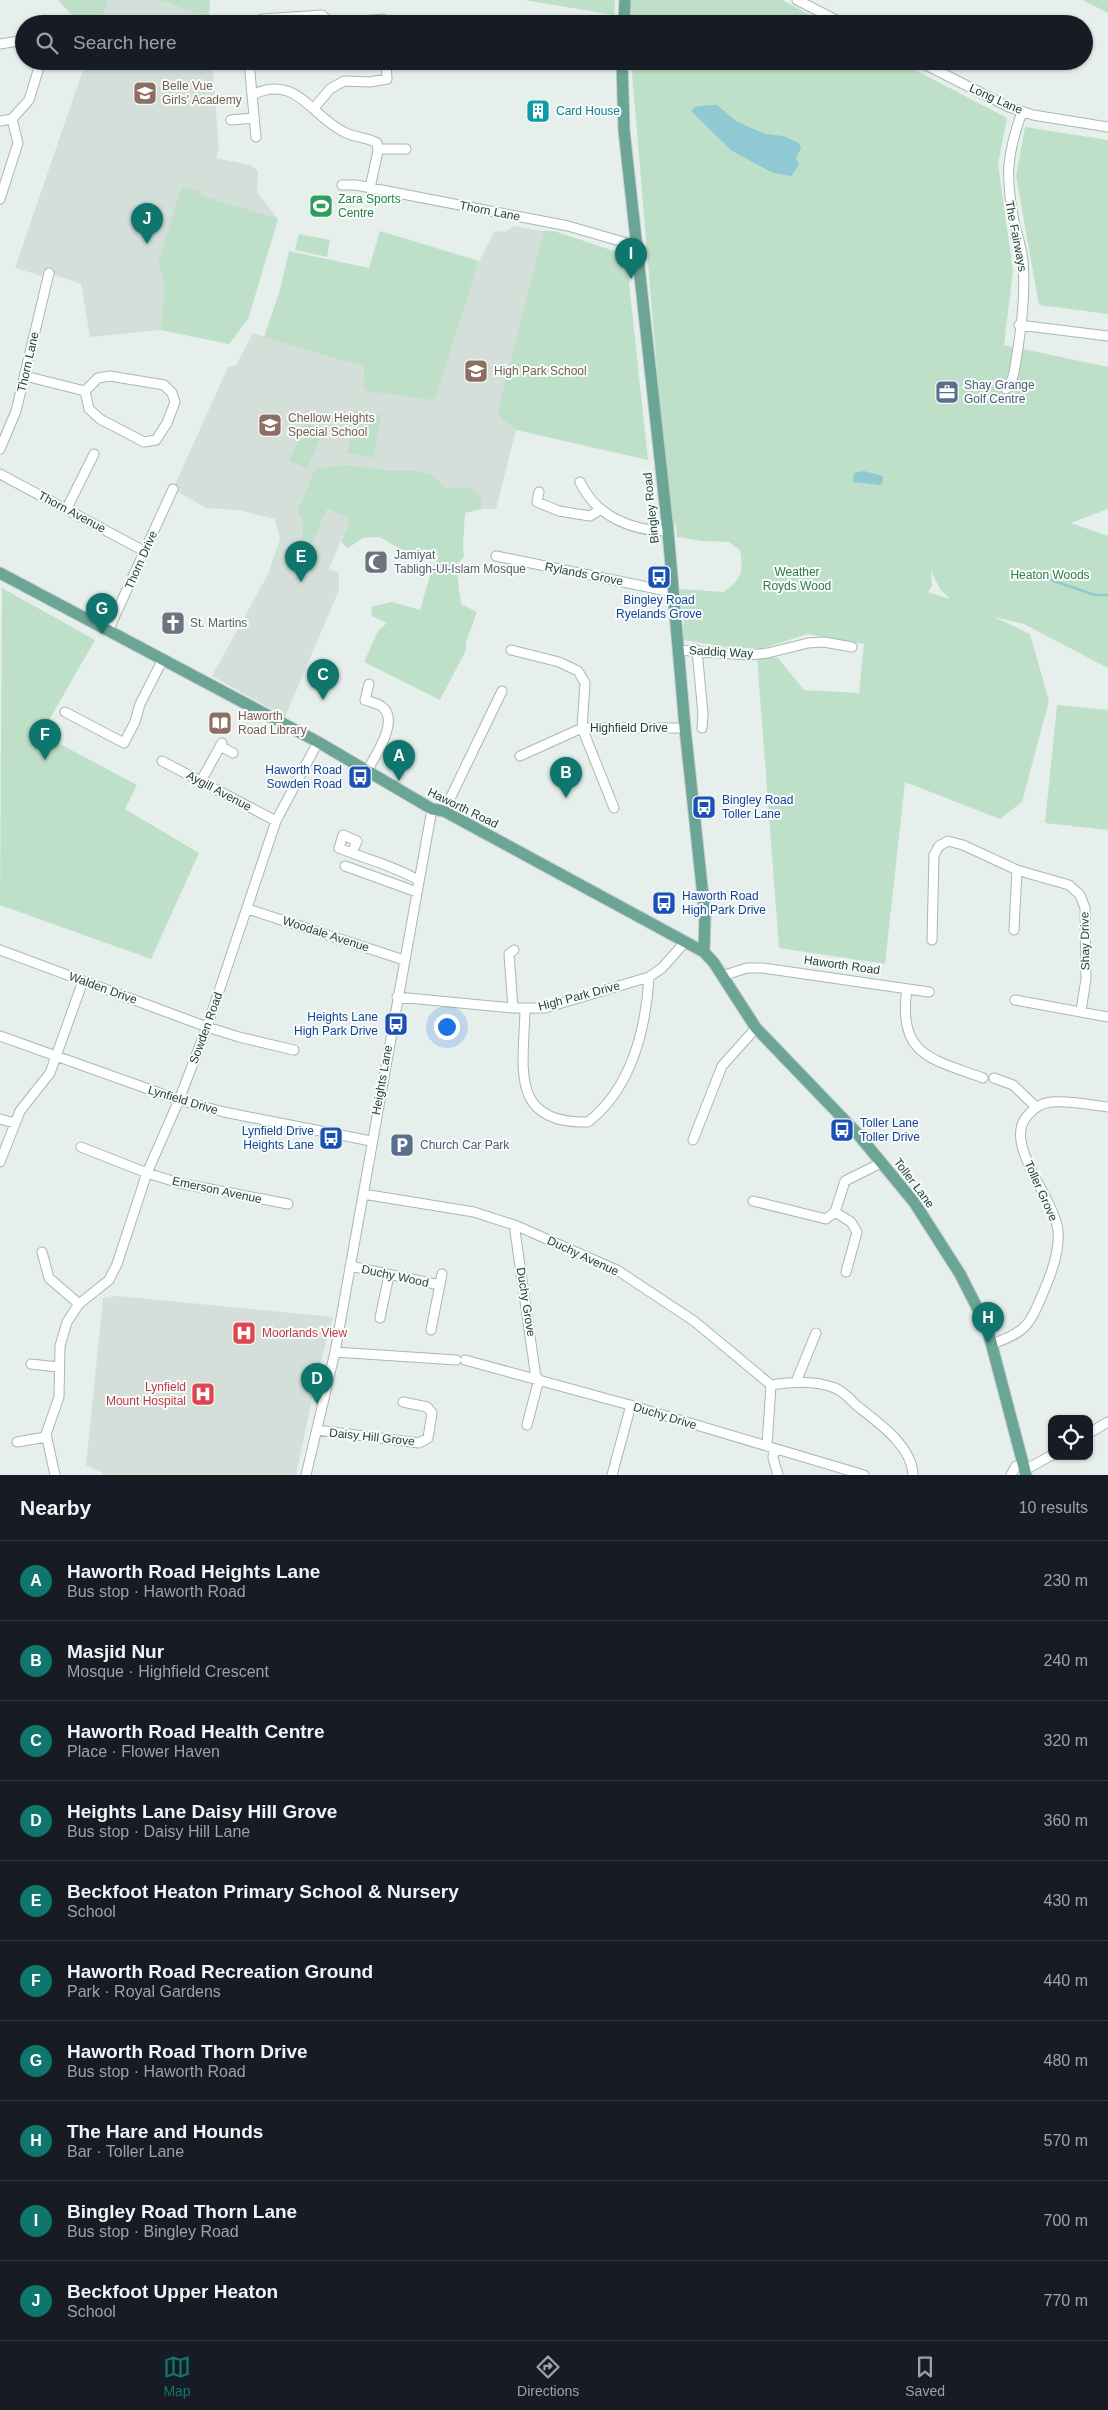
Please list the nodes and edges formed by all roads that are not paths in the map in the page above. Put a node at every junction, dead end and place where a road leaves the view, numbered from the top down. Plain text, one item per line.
1 (625, 0) edge
2 (797, 0) edge
3 (624, 15) edge
4 (826, 15) edge
5 (15, 42) edge
6 (0, 44) edge
7 (38, 70) edge
8 (250, 70) edge
9 (386, 70) edge
10 (622, 70) edge
11 (935, 70) edge
12 (252, 95) junction
13 (314, 108) junction
14 (1022, 112) junction
15 (254, 118) junction
16 (12, 119) junction
17 (231, 120) dead end
18 (0, 121) edge
19 (1108, 127) edge
20 (256, 137) dead end
21 (378, 149) junction
22 (406, 149) dead end
23 (342, 184) dead end
24 (370, 188) junction
25 (0, 199) edge
26 (637, 246) junction
27 (49, 273) dead end
28 (1019, 325) junction
29 (1108, 336) edge
30 (25, 376) junction
31 (1006, 389) dead end
32 (85, 392) junction
33 (0, 449) edge
34 (94, 454) dead end
35 (0, 474) edge
36 (580, 482) dead end
37 (173, 488) dead end
38 (539, 492) dead end
39 (67, 508) junction
40 (600, 510) junction
41 (668, 530) junction
42 (144, 551) junction
43 (496, 556) dead end
44 (0, 573) edge
45 (672, 592) junction
46 (108, 630) junction
47 (852, 647) dead end
48 (510, 650) dead end
49 (678, 650) junction
50 (697, 650) junction
51 (162, 660) junction
52 (369, 684) dead end
53 (502, 691) dead end
54 (65, 712) dead end
55 (582, 728) junction
56 (685, 728) junction
57 (702, 728) dead end
58 (318, 742) junction
59 (233, 752) dead end
60 (520, 756) dead end
61 (162, 761) dead end
62 (367, 771) junction
63 (201, 781) junction
64 (614, 808) dead end
65 (432, 809) junction
66 (444, 811) junction
67 (276, 821) junction
68 (352, 853) dead end
69 (345, 866) dead end
70 (1017, 870) junction
71 (418, 880) junction
72 (417, 892) junction
73 (248, 908) junction
74 (1014, 930) dead end
75 (932, 940) dead end
76 (686, 941) junction
77 (0, 950) edge
78 (514, 950) dead end
79 (704, 952) junction
80 (404, 960) junction
81 (722, 976) junction
82 (649, 977) junction
83 (83, 981) junction
84 (907, 989) junction
85 (929, 992) dead end
86 (397, 997) junction
87 (1015, 1000) dead end
88 (513, 1008) junction
89 (526, 1009) junction
90 (1081, 1011) junction
91 (1108, 1017) edge
92 (207, 1027) junction
93 (756, 1028) junction
94 (0, 1036) edge
95 (294, 1050) dead end
96 (56, 1057) junction
97 (983, 1078) dead end
98 (994, 1078) dead end
99 (179, 1100) junction
100 (1036, 1107) junction
101 (1108, 1107) edge
102 (0, 1119) edge
103 (15, 1123) junction
104 (693, 1140) dead end
105 (371, 1141) junction
106 (81, 1146) dead end
107 (0, 1162) edge
108 (881, 1163) junction
109 (147, 1173) junction
110 (363, 1194) junction
111 (753, 1201) dead end
112 (288, 1204) dead end
113 (835, 1212) junction
114 (517, 1226) junction
115 (42, 1252) dead end
116 (350, 1266) junction
117 (846, 1272) dead end
118 (389, 1274) junction
119 (442, 1274) dead end
120 (440, 1285) junction
121 (79, 1304) junction
122 (380, 1318) dead end
123 (431, 1330) dead end
124 (816, 1333) dead end
125 (992, 1344) junction
126 (335, 1352) junction
127 (30, 1364) dead end
128 (58, 1367) junction
129 (538, 1379) junction
130 (796, 1382) junction
131 (771, 1385) junction
132 (403, 1402) dead end
133 (631, 1406) junction
134 (1108, 1422) edge
135 (527, 1425) dead end
136 (316, 1430) junction
137 (1093, 1431) edge
138 (46, 1437) junction
139 (17, 1442) dead end
140 (770, 1448) junction
141 (1048, 1457) edge
142 (1022, 1470) edge
143 (56, 1475) edge
144 (306, 1475) edge
145 (612, 1475) edge
146 (778, 1475) edge
147 (864, 1475) edge
148 (913, 1475) edge
149 (1011, 1475) edge

1 - 3 main road
2 - 4 street
5 - 6 street
7 - 16 street
8 - 12 street
9 - 13 street
10 - 26 main road, Bingley Road
11 - 14 street, Long Lane
12 - 13 street
12 - 15 street
13 - 21 street
14 - 19 street, Long Lane
14 - 28 street, The Fairways
15 - 17 street
15 - 20 street
16 - 18 street
16 - 25 street
21 - 22 street
21 - 24 street
23 - 24 street, Thorn Lane
24 - 26 street, Thorn Lane
26 - 41 main road, Bingley Road
27 - 30 street, Thorn Lane
28 - 29 street
28 - 31 street, The Fairways
30 - 32 street
30 - 33 street, Thorn Lane
32 - 32 street
34 - 39 street
35 - 39 street, Thorn Avenue
36 - 40 street
37 - 42 street, Thorn Drive
38 - 40 street
39 - 42 street, Thorn Avenue
40 - 41 street
41 - 45 main road, Bingley Road
42 - 46 street, Thorn Drive
43 - 45 street, Rylands Grove
44 - 46 main road, Haworth Road
45 - 49 main road, Bingley Road
46 - 51 main road, Haworth Road
47 - 50 street, Saddiq Way
48 - 55 street
49 - 50 street, Saddiq Way
49 - 56 main road, Bingley Road
50 - 57 street
51 - 54 street
51 - 58 main road, Haworth Road
52 - 62 street
53 - 66 street
55 - 56 street, Highfield Drive
55 - 60 street, Highfield Drive
55 - 64 street
56 - 79 main road, Bingley Road
58 - 62 main road, Haworth Road
58 - 67 street, Sowden Road
59 - 63 street
61 - 63 street, Aygill Avenue
62 - 65 main road, Haworth Road
63 - 67 street, Aygill Avenue
65 - 66 main road, Haworth Road
65 - 71 street, Heights Lane
66 - 76 main road, Haworth Road
67 - 73 street, Sowden Road
68 - 71 street
69 - 72 street
70 - 74 street
70 - 75 street, Shay Drive
70 - 90 street, Shay Drive
71 - 72 street, Heights Lane
72 - 80 street, Heights Lane
73 - 80 street, Woodale Avenue
73 - 92 street, Sowden Road
76 - 79 main road, Haworth Road
76 - 82 street, High Park Drive
77 - 83 street, Walden Drive
78 - 88 street
79 - 81 main road, Toller Lane
80 - 86 street, Heights Lane
81 - 84 street, Haworth Road
81 - 93 main road, Toller Lane
82 - 89 street, High Park Drive
82 - 89 street
83 - 92 street, Walden Drive
83 - 96 street
84 - 85 street, Haworth Road
84 - 97 street
86 - 88 street, High Park Drive
86 - 105 street, Heights Lane
87 - 90 street
88 - 89 street, High Park Drive
90 - 91 street
92 - 95 street, Walden Drive
92 - 99 street, Sowden Road
93 - 104 street
93 - 108 main road, Toller Lane
94 - 96 street, Lynfield Drive
96 - 99 street, Lynfield Drive
96 - 103 street
98 - 100 street
99 - 105 street, Lynfield Drive
99 - 109 street, Sowden Road
100 - 101 street
100 - 125 street, Toller Grove
102 - 103 street
103 - 107 street
105 - 110 street, Heights Lane
106 - 109 street, Emerson Avenue
108 - 113 street
108 - 125 main road, Toller Lane
109 - 112 street, Emerson Avenue
109 - 121 street, Sowden Road
110 - 114 street, Duchy Avenue
110 - 116 street, Heights Lane
111 - 113 street
113 - 117 street
114 - 129 street, Duchy Grove
114 - 131 street, Duchy Avenue
115 - 121 street
116 - 118 street, Duchy Wood
116 - 126 street, Heights Lane
118 - 120 street, Duchy Wood
118 - 122 street
119 - 120 street
120 - 123 street
121 - 128 street, Sowden Road
124 - 130 street
125 - 142 main road, Toller Lane
126 - 129 street, Duchy Drive
126 - 136 street, Heights Lane
127 - 128 street
128 - 138 street, Sowden Road
129 - 133 street, Duchy Drive
129 - 135 street
130 - 131 street
130 - 148 street
131 - 140 street
132 - 136 street, Daisy Hill Grove
133 - 140 street, Duchy Drive
133 - 145 street
134 - 137 street
136 - 144 street, Heights Lane
138 - 139 street
138 - 143 street
140 - 146 street
140 - 147 street, Duchy Drive
141 - 142 street
142 - 149 street

